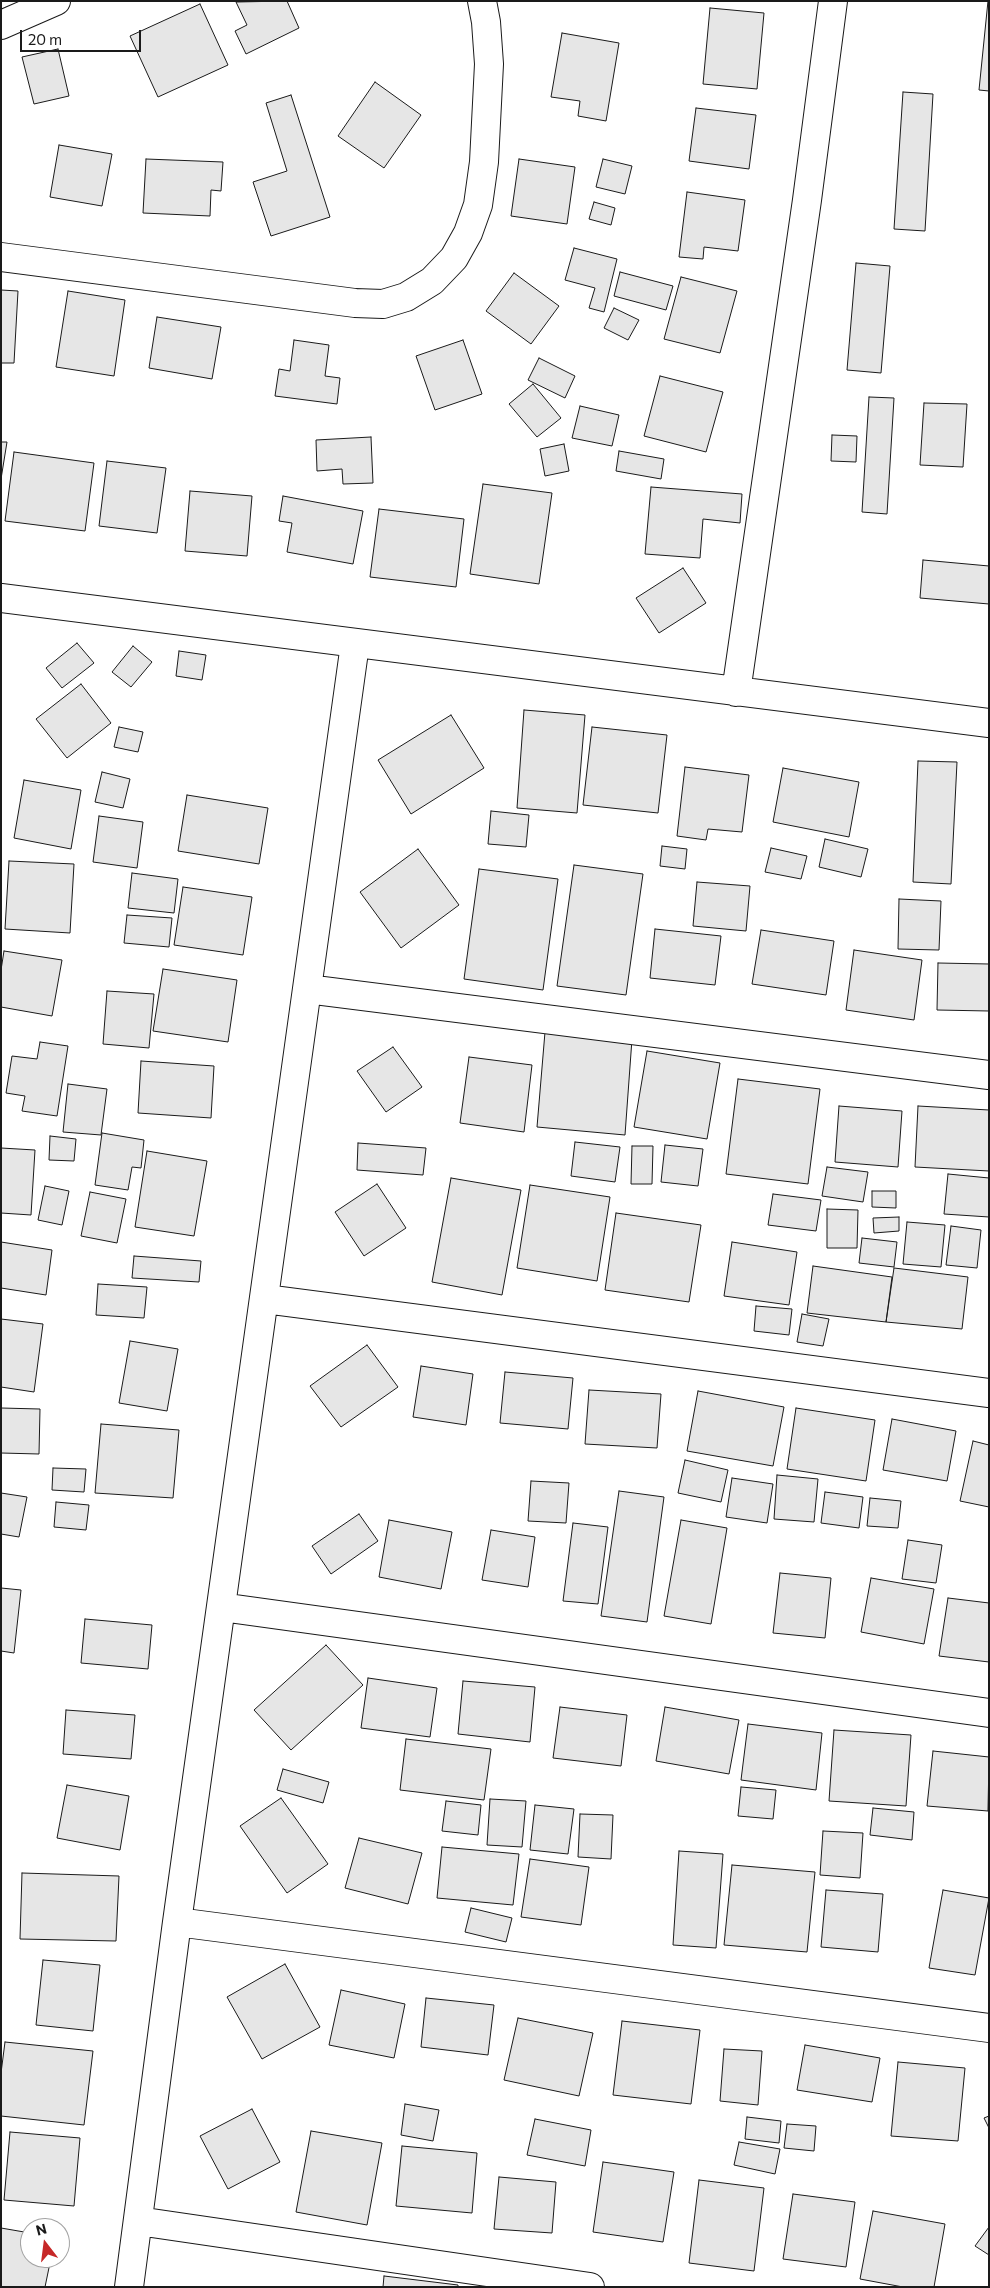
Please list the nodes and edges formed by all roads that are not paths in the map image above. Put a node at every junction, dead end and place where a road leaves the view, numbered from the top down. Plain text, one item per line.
1 (56, 1) edge
2 (482, 1) edge
3 (833, 1) edge
4 (1, 25) edge
5 (1, 257) edge
6 (1, 598) edge
7 (355, 644) junction
8 (736, 692) junction
9 (989, 723) edge
10 (307, 989) junction
11 (989, 1075) edge
12 (265, 1299) junction
13 (989, 1394) edge
14 (221, 1607) junction
15 (989, 1713) edge
16 (177, 1922) junction
17 (989, 2028) edge
18 (138, 2221) junction
19 (129, 2287) edge
20 (590, 2287) edge

1 - 4 street
2 - 5 street
3 - 8 street
6 - 7 street
7 - 8 street
7 - 10 street
8 - 9 street
10 - 11 street
10 - 12 street
12 - 13 street
12 - 14 street
14 - 15 street
14 - 16 street
16 - 17 street
16 - 18 street
18 - 19 street
18 - 20 street

